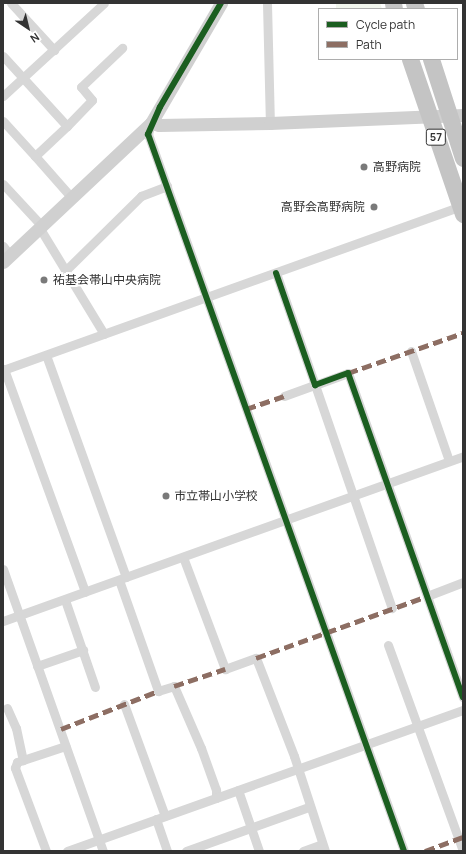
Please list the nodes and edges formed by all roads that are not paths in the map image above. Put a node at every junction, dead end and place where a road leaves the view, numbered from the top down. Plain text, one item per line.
1 (11, 3) edge
2 (104, 3) edge
3 (221, 3) edge
4 (267, 3) edge
5 (122, 48) dead end
6 (54, 50) junction
7 (3, 56) edge
8 (410, 60) edge
9 (431, 60) edge
10 (22, 78) junction
11 (3, 96) edge
12 (456, 115) edge
13 (429, 118) junction
14 (3, 121) edge
15 (151, 123) junction
16 (270, 123) junction
17 (67, 126) junction
18 (35, 156) junction
19 (463, 158) edge
20 (3, 184) edge
21 (167, 186) junction
22 (72, 197) junction
23 (462, 210) edge
24 (40, 226) junction
25 (6, 254) edge
26 (65, 271) junction
27 (276, 273) junction
28 (207, 298) junction
29 (104, 334) junction
30 (411, 351) dead end
31 (46, 354) junction
32 (4, 370) edge
33 (315, 385) junction
34 (284, 396) dead end
35 (463, 456) edge
36 (449, 461) junction
37 (386, 483) junction
38 (352, 496) junction
39 (285, 521) junction
40 (183, 557) junction
41 (3, 569) edge
42 (122, 578) junction
43 (463, 582) edge
44 (85, 592) junction
45 (427, 596) junction
46 (65, 600) junction
47 (392, 608) dead end
48 (20, 615) junction
49 (3, 621) edge
50 (388, 645) dead end
51 (83, 650) junction
52 (37, 666) junction
53 (95, 687) dead end
54 (463, 697) edge
55 (124, 704) dead end
56 (7, 708) dead end
57 (463, 710) edge
58 (418, 726) junction
59 (364, 745) junction
60 (65, 746) junction
61 (23, 760) junction
62 (296, 770) junction
63 (238, 790) junction
64 (216, 798) junction
65 (309, 808) junction
66 (165, 816) junction
67 (156, 819) junction
68 (251, 828) junction
69 (99, 840) junction
70 (323, 848) edge
71 (46, 851) edge
72 (67, 851) edge
73 (103, 851) edge
74 (167, 851) edge
75 (186, 851) edge
76 (259, 851) edge
77 (303, 851) edge
78 (404, 851) edge
79 (463, 851) edge

1 - 6 street
2 - 6 street
3 - 15 street
4 - 16 street
5 - 17 street
6 - 10 street
7 - 10 street
8 - 13 highway, 57
9 - 12 highway, 57
10 - 11 street
10 - 17 street
12 - 13 street
12 - 19 highway, 57
13 - 16 street
13 - 23 highway, 57
14 - 18 street
15 - 16 street
15 - 21 street
15 - 22 street
17 - 18 street
18 - 22 street
20 - 24 street
21 - 26 street
21 - 28 street
22 - 24 street
23 - 27 street
24 - 25 street
24 - 26 street
26 - 29 street
27 - 28 street
27 - 33 street
28 - 29 street
28 - 39 street
29 - 31 street
30 - 36 street
31 - 32 street
31 - 42 street
32 - 44 street
33 - 34 street
33 - 37 street
33 - 38 street
35 - 36 street
36 - 37 street
37 - 38 street
37 - 45 street
38 - 39 street
38 - 47 street
39 - 40 street
39 - 59 street
40 - 42 street
40 - 62 street
41 - 48 street
42 - 44 street
42 - 64 street
43 - 45 street
44 - 46 street
45 - 54 street
46 - 48 street
46 - 51 street
48 - 49 street
48 - 52 street
50 - 58 street
51 - 52 street
51 - 53 street
52 - 60 street
55 - 66 street
56 - 61 street
57 - 58 street
58 - 59 street
58 - 79 street
59 - 62 street
59 - 78 street
60 - 61 street
60 - 69 street
61 - 71 street
62 - 63 street
62 - 65 street
63 - 64 street
63 - 68 street
64 - 66 street
65 - 68 street
65 - 70 street
66 - 67 street
67 - 69 street
67 - 74 street
68 - 75 street
68 - 76 street
69 - 72 street
69 - 73 street
70 - 77 street

